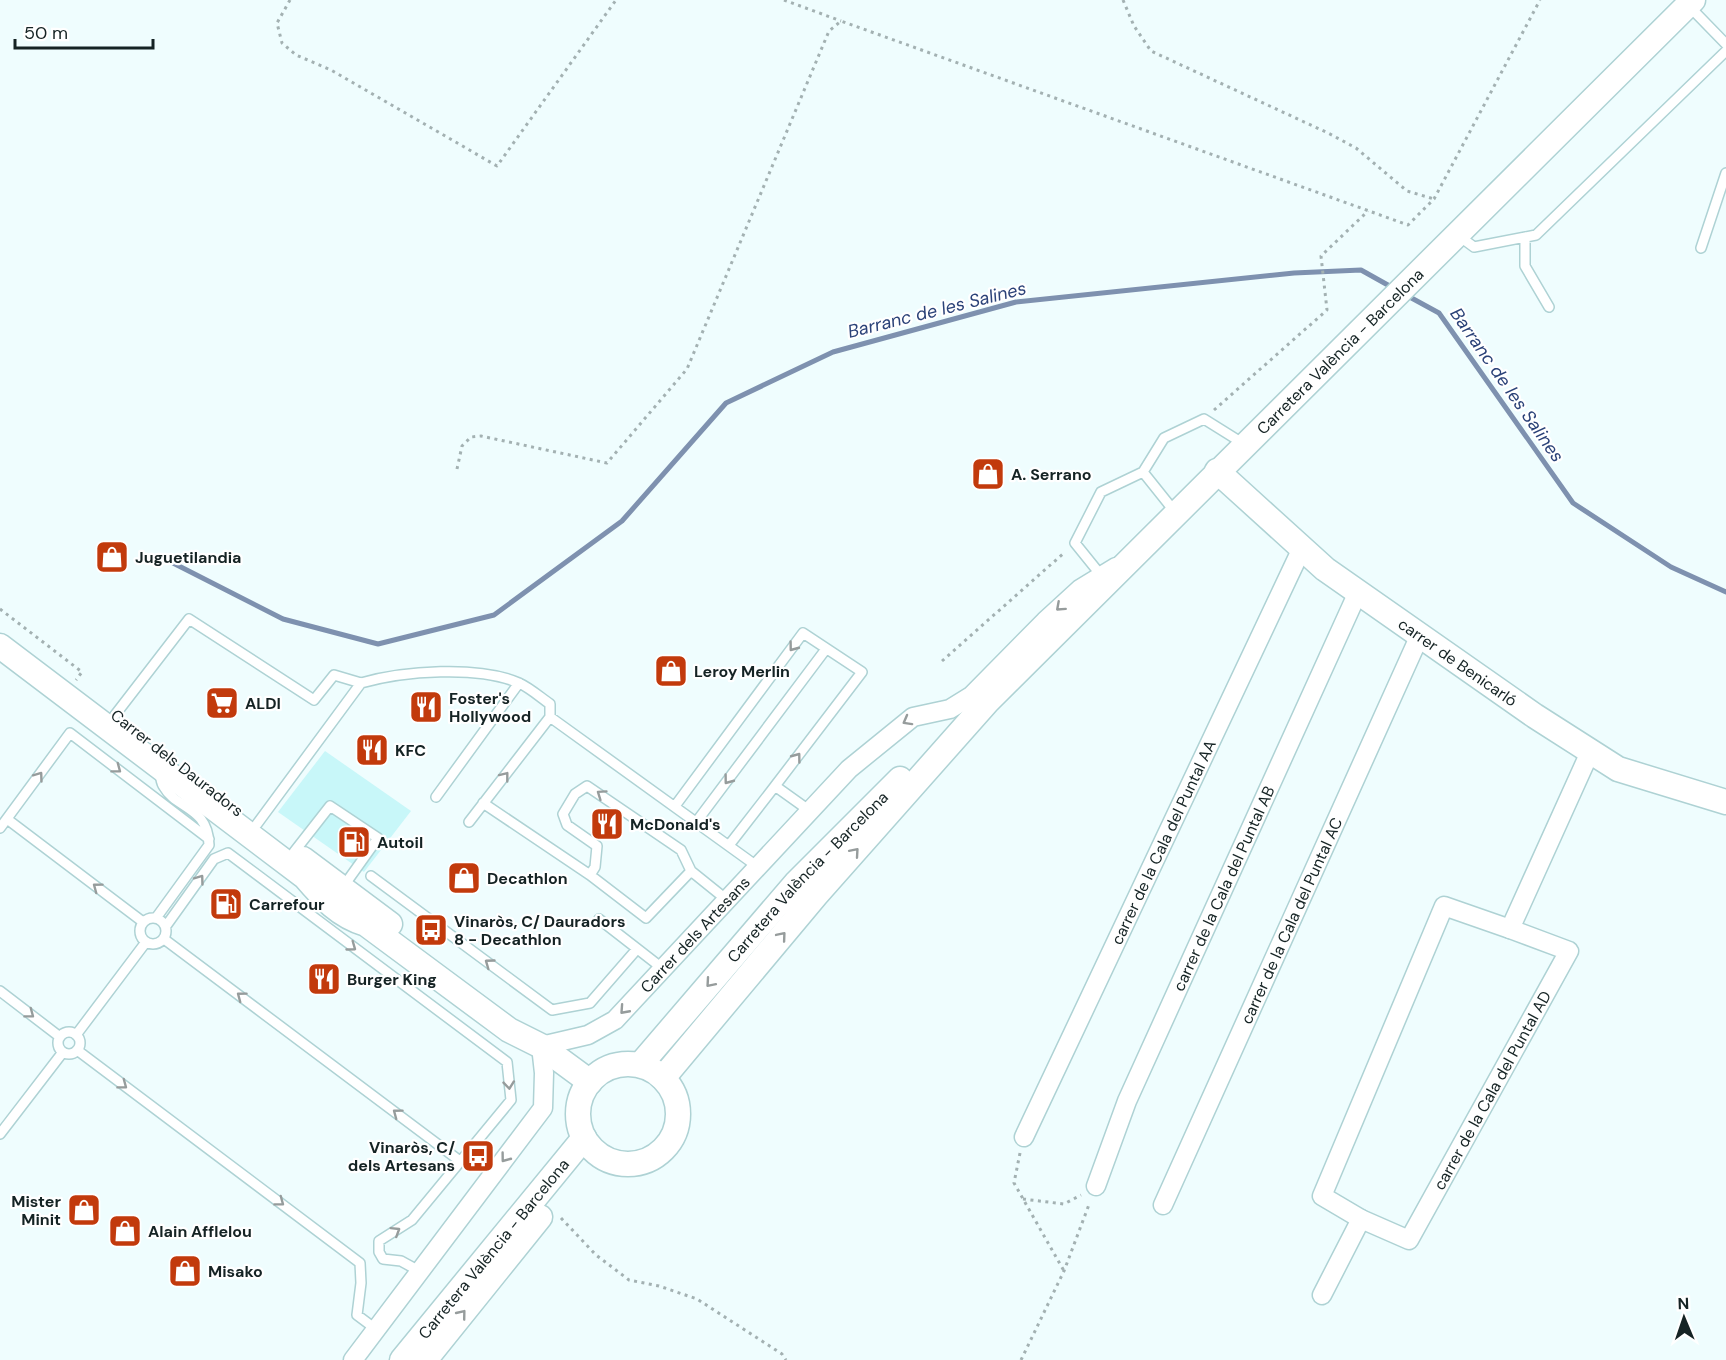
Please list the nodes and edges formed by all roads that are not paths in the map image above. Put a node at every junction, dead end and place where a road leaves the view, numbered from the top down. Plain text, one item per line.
1 (1690, 3) edge
2 (1726, 44) edge
3 (1726, 51) edge
4 (1726, 173) edge
5 (1457, 235) junction
6 (1525, 237) junction
7 (1701, 248) dead end
8 (1549, 307) dead end
9 (1244, 444) junction
10 (1217, 471) junction
11 (1143, 472) junction
12 (1175, 512) junction
13 (1302, 548) junction
14 (1125, 562) junction
15 (1100, 574) junction
16 (1358, 592) junction
17 (0, 630) edge
18 (1420, 635) junction
19 (0, 646) edge
20 (826, 649) junction
21 (362, 683) junction
22 (519, 683) junction
23 (987, 702) junction
24 (115, 715) junction
25 (550, 717) junction
26 (1590, 752) junction
27 (158, 768) junction
28 (775, 786) junction
29 (436, 797) dead end
30 (1726, 802) edge
31 (483, 803) junction
32 (675, 806) junction
33 (810, 811) junction
34 (7, 819) junction
35 (696, 821) junction
36 (469, 822) dead end
37 (256, 824) junction
38 (0, 828) edge
39 (209, 839) junction
40 (730, 844) junction
41 (294, 852) junction
42 (758, 867) junction
43 (691, 872) junction
44 (591, 875) junction
45 (371, 876) dead end
46 (305, 877) junction
47 (348, 893) junction
48 (727, 900) junction
49 (156, 918) junction
50 (599, 919) dead end
51 (143, 922) junction
52 (166, 926) junction
53 (1510, 929) junction
54 (164, 939) junction
55 (146, 942) junction
56 (637, 949) junction
57 (662, 968) junction
58 (0, 991) edge
59 (76, 1035) junction
60 (60, 1037) junction
61 (541, 1046) junction
62 (77, 1050) junction
63 (63, 1052) junction
64 (640, 1065) junction
65 (663, 1078) junction
66 (590, 1082) junction
67 (0, 1134) edge
68 (1024, 1137) road end
69 (589, 1145) junction
70 (460, 1161) junction
71 (1096, 1186) road end
72 (1163, 1205) dead end
73 (1361, 1219) junction
74 (421, 1272) junction
75 (1322, 1295) dead end
76 (377, 1330) junction
77 (353, 1360) edge
78 (402, 1360) edge
79 (425, 1360) edge

1 - 2 lane
1 - 5 main road, Carretera València - Barcelona
3 - 6 lane
4 - 7 lane
5 - 6 lane
5 - 9 main road, Carretera València - Barcelona
6 - 8 lane
9 - 10 main road, Carretera València - Barcelona
9 - 11 lane
10 - 12 main road, Carretera València - Barcelona
10 - 13 main road, carrer de Benicarló
11 - 12 lane
11 - 15 lane
12 - 14 main road, Carretera València - Barcelona
13 - 16 main road, carrer de Benicarló
13 - 68 street, carrer de la Cala del Puntal AA
14 - 15 street, Carrer dels Artesans
14 - 23 main road, Carretera València - Barcelona
15 -> 33 street, Carrer dels Artesans
16 - 18 main road, carrer de Benicarló
16 - 71 street, carrer de la Cala del Puntal AB
17 - 24 main road, Carrer dels Dauradors
18 - 26 main road, carrer de Benicarló
18 - 72 street, carrer de la Cala del Puntal AC
19 - 27 main road, Carrer dels Dauradors
28 -> 20 lane
20 -> 32 lane
20 -> 35 lane
21 - 22 lane
21 - 24 lane
21 - 37 lane
22 - 25 lane
22 - 29 lane
23 -> 64 main road, Carretera València - Barcelona
65 -> 23 main road, Carretera València - Barcelona
24 - 37 main road, Carrer dels Dauradors
31 -> 25 lane
25 - 32 lane
26 - 30 main road, carrer de Benicarló
26 - 53 street
27 - 39 lane
27 - 46 main road, Carrer dels Dauradors
28 - 33 lane
28 - 40 lane
31 - 36 lane
31 - 44 lane
32 - 35 lane
33 - 42 street, Carrer dels Artesans
34 - 38 lane
34 -> 39 lane
51 -> 34 lane
35 - 40 lane
37 - 41 main road, Carrer dels Dauradors
39 - 49 lane
40 - 42 lane
41 - 47 main road, Carrer dels Dauradors
41 - 47 lane
42 - 48 street, Carrer dels Artesans
43 - 44 lane
43 -> 44 lane
43 - 48 lane
56 -> 45 lane
46 - 47 street, Carrer dels Dauradors
46 - 61 main road, Carrer dels Dauradors
47 - 61 main road, Carrer dels Dauradors
48 - 57 street, Carrer dels Artesans
49 - 51 lane
49 - 52 lane
50 - 56 lane
51 - 55 lane
52 - 54 lane
52 -> 70 lane
53 - 73 street, carrer de la Cala del Puntal AD
53 - 73 street, carrer de la Cala del Puntal AD
54 - 55 lane
70 -> 54 lane
55 - 59 lane
56 - 57 lane
57 -> 61 street, Carrer dels Artesans
58 -> 60 lane
59 - 60 lane
59 - 62 lane
60 - 63 lane
61 - 66 main road, Carrer dels Dauradors
61 -> 74 street
62 - 63 lane
62 -> 76 lane
63 - 67 lane
64 - 65 main road
64 - 66 main road
65 - 69 main road
66 - 69 main road
69 - 78 main road, Carretera València - Barcelona
79 -> 69 main road, Carretera València - Barcelona
74 -> 70 lane
73 - 75 street
74 - 76 street
76 - 77 street

